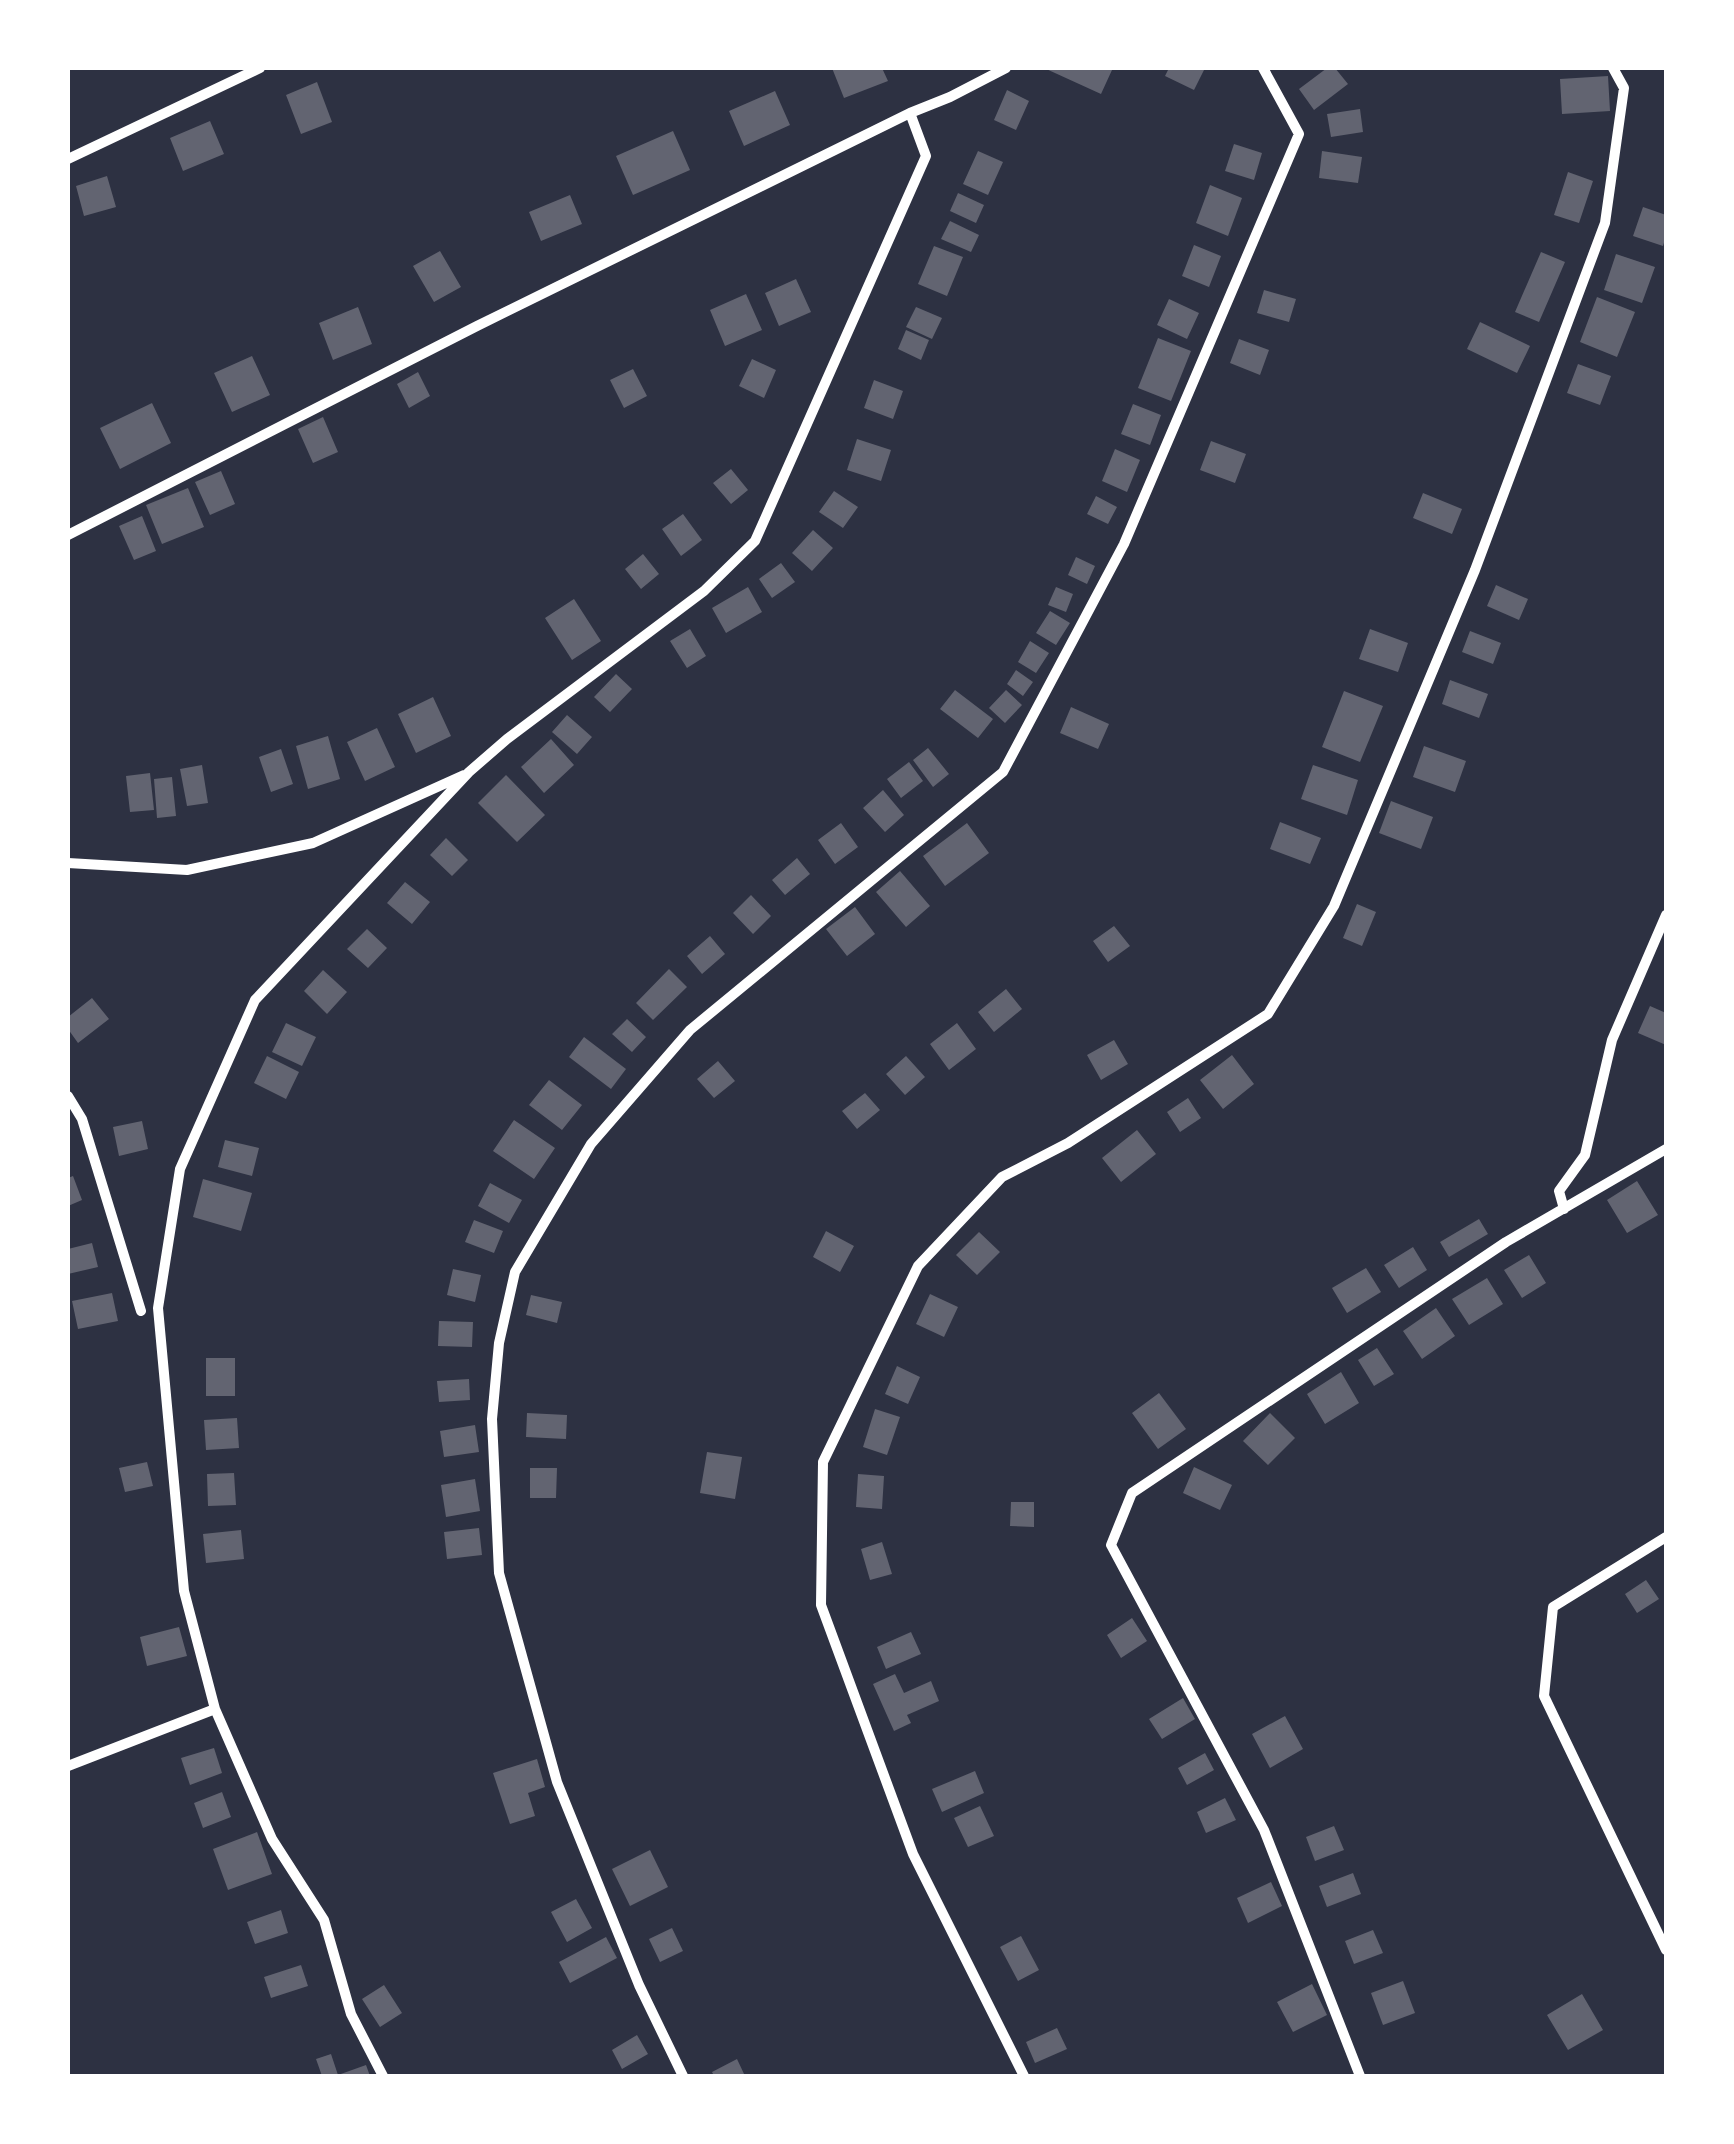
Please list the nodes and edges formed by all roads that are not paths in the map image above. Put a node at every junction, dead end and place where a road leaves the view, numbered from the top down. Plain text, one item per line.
1 (260, 68) edge
2 (1006, 68) edge
3 (1263, 68) edge
4 (1614, 68) edge
5 (910, 113) junction
6 (68, 159) edge
7 (68, 535) edge
8 (469, 772) junction
9 (68, 863) edge
10 (1666, 915) edge
11 (68, 1096) edge
12 (1666, 1149) edge
13 (1564, 1208) junction
14 (142, 1311) dead end
15 (1666, 1537) edge
16 (215, 1708) junction
17 (68, 1766) edge
18 (1666, 1950) edge
19 (383, 2076) edge
20 (683, 2076) edge
21 (1024, 2076) edge
22 (1360, 2076) edge

1 - 6 street
2 - 5 street
3 - 20 street
4 - 21 street
5 - 7 street
5 - 8 street
8 - 9 street
8 - 16 street
10 - 13 street
11 - 14 street
12 - 13 street
13 - 22 street
15 - 18 street
16 - 17 street
16 - 19 street

